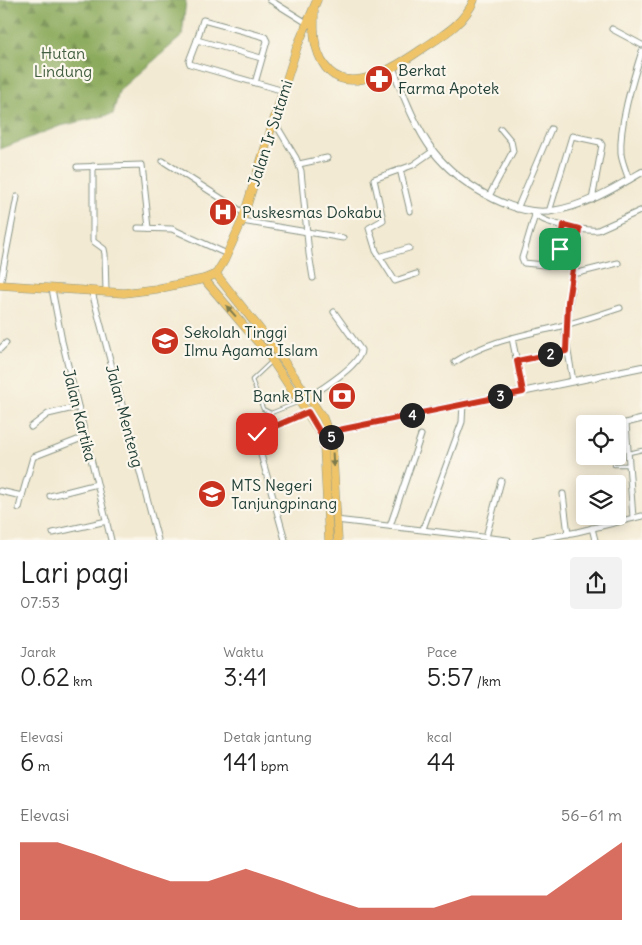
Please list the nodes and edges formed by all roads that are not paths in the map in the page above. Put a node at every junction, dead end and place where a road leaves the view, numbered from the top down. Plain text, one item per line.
1 (270, 0) edge
2 (317, 0) edge
3 (474, 0) edge
4 (314, 11) junction
5 (307, 23) junction
6 (612, 29) dead end
7 (197, 40) junction
8 (642, 45) edge
9 (316, 46) junction
10 (297, 47) junction
11 (642, 51) edge
12 (261, 58) junction
13 (393, 69) junction
14 (255, 83) junction
15 (284, 91) junction
16 (275, 123) junction
17 (551, 129) dead end
18 (501, 130) dead end
19 (433, 151) junction
20 (328, 158) dead end
21 (164, 161) dead end
22 (299, 164) junction
23 (93, 166) junction
24 (77, 167) dead end
25 (400, 169) junction
26 (642, 172) edge
27 (629, 180) junction
28 (489, 196) junction
29 (17, 197) dead end
30 (592, 200) junction
31 (517, 209) junction
32 (640, 211) dead end
33 (410, 212) dead end
34 (549, 212) junction
35 (534, 213) junction
36 (243, 217) junction
37 (564, 225) junction
38 (138, 228) dead end
39 (149, 228) junction
40 (579, 229) junction
41 (307, 232) junction
42 (344, 238) dead end
43 (409, 248) dead end
44 (227, 254) junction
45 (379, 257) junction
46 (618, 263) dead end
47 (216, 274) junction
48 (416, 274) dead end
49 (574, 274) junction
50 (313, 278) dead end
51 (204, 279) junction
52 (0, 285) edge
53 (52, 289) junction
54 (92, 292) junction
55 (106, 292) junction
56 (620, 308) dead end
57 (334, 312) dead end
58 (566, 325) junction
59 (512, 338) junction
60 (6, 343) dead end
61 (0, 349) edge
62 (566, 351) junction
63 (273, 361) junction
64 (517, 361) junction
65 (455, 362) dead end
66 (642, 367) edge
67 (573, 380) junction
68 (523, 392) junction
69 (309, 397) junction
70 (301, 402) junction
71 (463, 403) junction
72 (78, 407) junction
73 (308, 412) junction
74 (642, 419) edge
75 (626, 423) joint
76 (31, 427) dead end
77 (329, 432) junction
78 (421, 435) dead end
79 (85, 437) junction
80 (332, 443) junction
81 (324, 446) junction
82 (642, 450) edge
83 (629, 453) junction
84 (629, 465) joint
85 (502, 480) dead end
86 (97, 484) junction
87 (0, 491) edge
88 (563, 494) dead end
89 (22, 496) junction
90 (50, 496) dead end
91 (19, 508) dead end
92 (642, 516) edge
93 (633, 518) junction
94 (336, 520) junction
95 (107, 521) junction
96 (390, 526) junction
97 (592, 528) junction
98 (423, 529) junction
99 (53, 533) dead end
100 (568, 534) junction
101 (486, 538) junction
102 (112, 540) edge
103 (158, 540) edge
104 (285, 540) edge
105 (329, 540) edge
106 (338, 540) edge
107 (508, 540) edge
108 (535, 540) edge
109 (595, 540) edge

1 - 5 street
2 - 4 main road
3 - 13 main road
4 - 5 main road, Jalan Ir Sutami
4 - 9 main road
5 - 10 main road, Jalan Ir Sutami
6 - 8 street
7 - 12 street
7 - 12 street
7 - 14 street
9 - 10 main road
9 - 13 main road
10 - 15 main road, Jalan Ir Sutami
11 - 27 street
12 - 14 street
13 - 19 street
14 - 15 street
15 - 16 main road, Jalan Ir Sutami
16 - 22 street
16 - 36 main road, Jalan Ir Sutami
17 - 31 street
18 - 28 street
19 - 25 street
19 - 28 street
20 - 22 street
21 - 36 street
22 - 41 street
23 - 24 street
23 - 39 street
23 - 55 street
25 - 33 street
25 - 45 street
26 - 27 street
27 - 30 street
28 - 31 street
29 - 52 street
30 - 34 street
30 - 34 street
31 - 35 street
32 - 40 street
34 - 35 street
35 - 37 street
35 - 37 street
36 - 41 street
36 - 44 main road, Jalan Ir Sutami
37 - 40 street
38 - 39 street
39 - 44 street
40 - 49 street
41 - 42 street
41 - 50 street
43 - 45 street
44 - 47 main road, Jalan Ir Sutami
45 - 48 street
46 - 49 street
47 - 51 main road
47 - 69 main road
49 - 58 street
51 - 55 main road
63 -> 51 main road
52 - 53 main road
53 - 54 main road
53 - 72 street, Jalan Kartika
54 - 55 main road
54 - 103 street, Jalan Menteng
56 - 58 street
57 - 69 street
58 - 59 street
58 - 62 street
59 - 64 street
59 - 65 street
60 - 61 street
62 - 64 street
62 - 67 street
63 - 70 main road
63 - 70 lane
64 - 68 street
66 - 67 street
67 - 68 street
68 - 71 street
69 - 77 main road
70 - 73 main road
71 - 77 street
71 - 98 street
72 - 76 street
72 - 79 street, Jalan Kartika
73 - 81 main road
73 - 104 street
74 - 75 street
75 - 83 street
77 - 80 main road
78 - 96 street
79 - 86 street, Jalan Kartika
79 - 89 street
80 - 81 main road
80 -> 94 main road
81 - 105 main road
82 - 83 lane
83 - 84 street
84 - 93 street
85 - 101 street
86 - 90 street
86 - 95 street, Jalan Kartika
87 - 89 street
88 - 100 street
89 - 91 street
92 - 93 street
93 - 97 street
94 - 96 street
94 - 106 main road
95 - 99 street
95 - 102 street, Jalan Kartika
96 - 98 street
97 - 100 street
97 - 109 street
98 - 101 street
100 - 108 street
101 - 107 street

